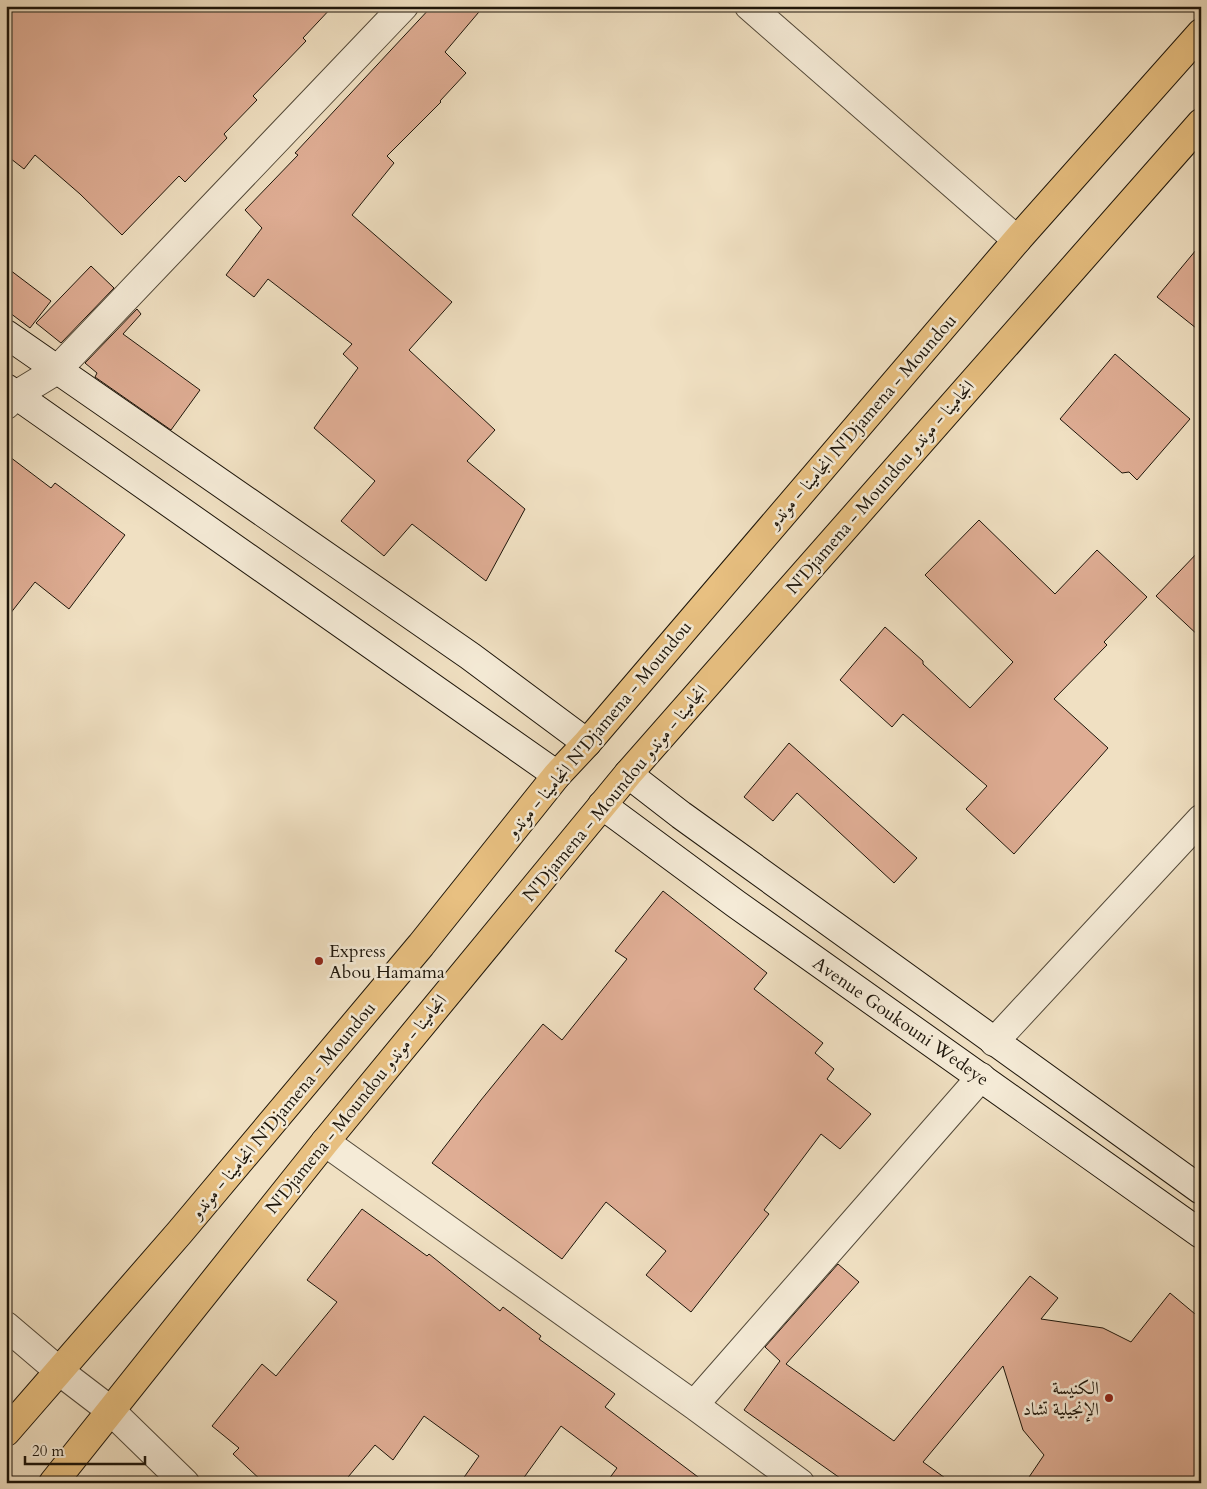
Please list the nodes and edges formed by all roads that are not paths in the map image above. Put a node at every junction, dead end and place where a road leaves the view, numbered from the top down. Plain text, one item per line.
1 (404, 6) edge
2 (748, 6) edge
3 (1201, 34) edge
4 (1201, 123) edge
5 (1017, 240) junction
6 (6, 334) edge
7 (57, 370) junction
8 (9, 396) edge
9 (587, 743) junction
10 (628, 774) junction
11 (557, 775) junction
12 (602, 805) junction
13 (1201, 819) edge
14 (994, 1042) junction
15 (981, 1077) junction
16 (325, 1142) junction
17 (1201, 1190) edge
18 (1201, 1234) edge
19 (6, 1326) edge
20 (59, 1371) junction
21 (694, 1405) junction
22 (110, 1410) junction
23 (6, 1432) edge
24 (56, 1480) edge
25 (185, 1483) edge
26 (800, 1483) edge

1 - 7 street
2 - 5 street
3 - 5 main road, انجامينا - موندو N'Djamena - Moundou
4 - 10 main road, N'Djamena - Moundou انجامينا - موندو
5 - 9 main road, انجامينا - موندو N'Djamena - Moundou
6 - 7 street
7 - 8 street
7 - 9 street
8 - 11 street
9 - 11 main road, انجامينا - موندو N'Djamena - Moundou
10 - 12 main road, N'Djamena - Moundou انجامينا - موندو
10 - 14 street, Avenue Goukouni Wedeye
11 - 20 main road, انجامينا - موندو N'Djamena - Moundou
12 - 15 street, Avenue Goukouni Wedeye
12 - 16 main road, N'Djamena - Moundou انجامينا - موندو
13 - 14 street
14 - 17 street, Avenue Goukouni Wedeye
15 - 18 street, Avenue Goukouni Wedeye
15 - 21 street
16 - 21 street
16 - 22 main road, N'Djamena - Moundou انجامينا - موندو
19 - 20 street
20 - 22 street
20 - 23 main road, انجامينا - موندو N'Djamena - Moundou
21 - 26 street
22 - 24 main road, N'Djamena - Moundou انجامينا - موندو
22 - 25 street

